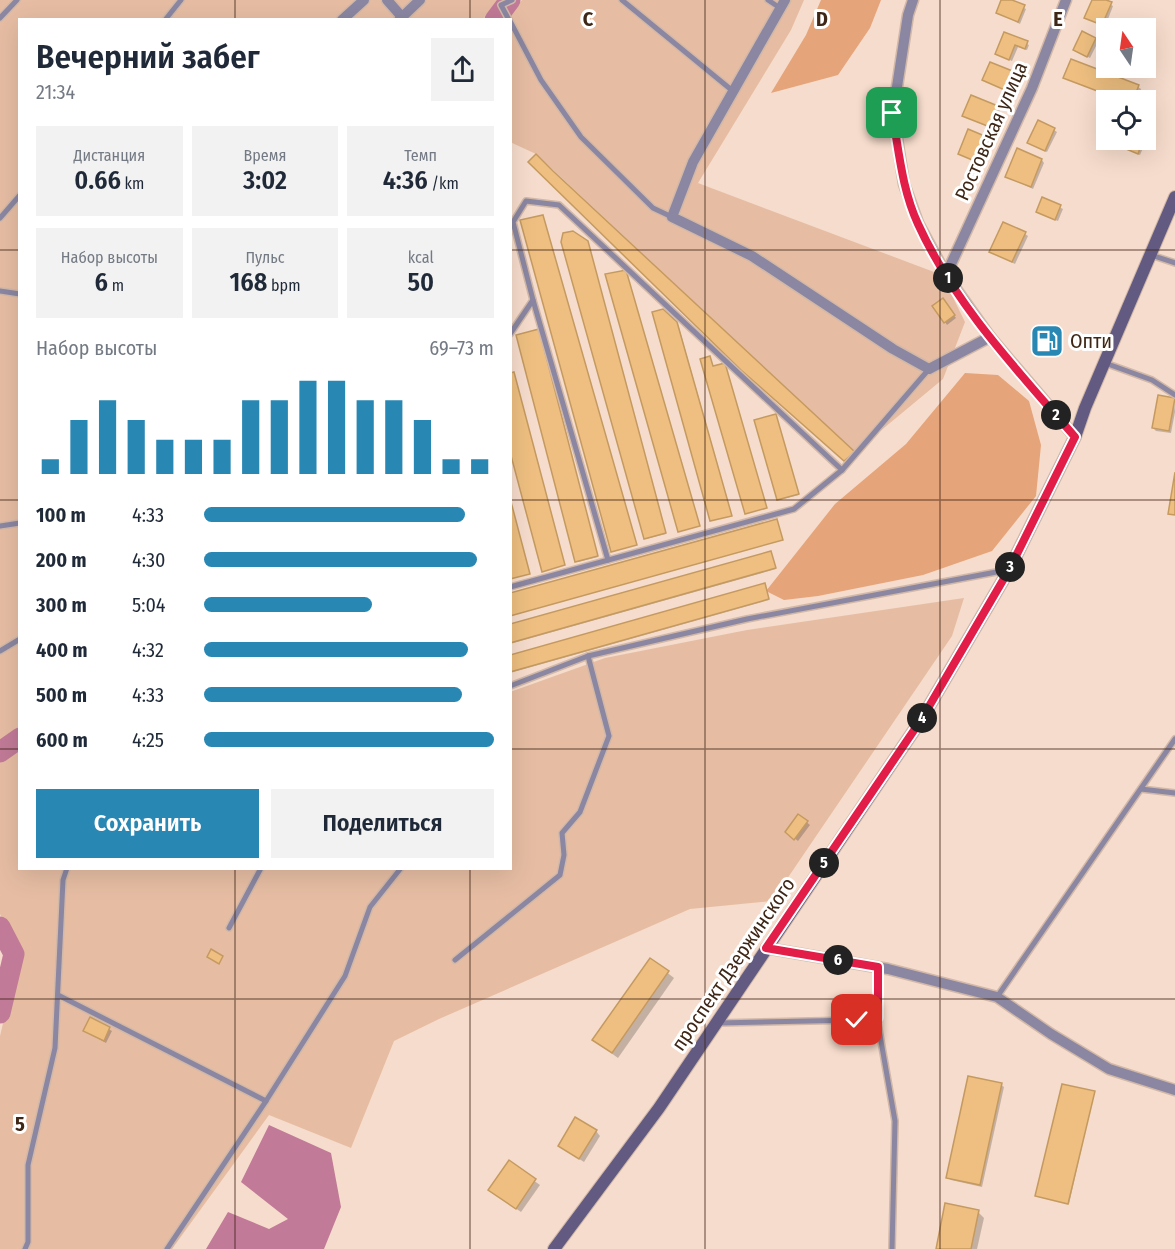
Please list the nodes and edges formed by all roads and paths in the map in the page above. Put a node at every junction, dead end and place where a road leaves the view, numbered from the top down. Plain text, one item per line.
1 (17, 0) edge
2 (181, 0) edge
3 (364, 0) edge
4 (387, 0) edge
5 (420, 0) edge
6 (512, 0) edge
7 (622, 0) edge
8 (768, 0) edge
9 (913, 0) edge
10 (1066, 0) edge
11 (783, 4) edge
12 (0, 18) edge
13 (167, 18) edge
14 (344, 18) edge
15 (401, 18) edge
16 (509, 18) edge
17 (512, 24) edge
18 (734, 92) junction
19 (18, 197) edge
20 (1174, 200) edge
21 (672, 217) junction
22 (0, 219) edge
23 (1150, 255) junction
24 (1175, 263) edge
25 (946, 275) junction
26 (0, 291) edge
27 (18, 294) edge
28 (533, 300) junction
29 (512, 331) edge
30 (990, 337) junction
31 (1105, 363) junction
32 (929, 369) junction
33 (1175, 395) edge
34 (1075, 437) junction
35 (842, 470) junction
36 (18, 523) edge
37 (0, 526) edge
38 (608, 560) junction
39 (1009, 570) junction
40 (512, 586) edge
41 (18, 640) edge
42 (0, 651) edge
43 (588, 656) junction
44 (512, 685) edge
45 (1175, 739) edge
46 (1141, 789) junction
47 (1175, 793) edge
48 (66, 870) edge
49 (260, 870) edge
50 (399, 870) edge
51 (229, 928) dead end
52 (766, 948) junction
53 (455, 960) dead end
54 (878, 967) junction
55 (58, 995) junction
56 (997, 997) junction
57 (878, 1017) junction
58 (716, 1023) junction
59 (1175, 1090) edge
60 (266, 1101) junction
61 (26, 1249) edge
62 (167, 1249) edge
63 (554, 1249) edge
64 (892, 1249) edge

1 - 12 lane
2 - 13 lane
3 - 14 street
4 - 15 street
5 - 15 street
6 - 16 lane
7 - 18 lane
8 - 11 lane
9 - 25 street
10 - 25 street, Ростовская улица
11 - 18 street
17 - 21 lane
18 - 21 street
19 - 22 lane
20 - 23 street, проспект Дзержинского
21 - 32 street
23 - 24 lane
23 - 31 street, проспект Дзержинского
25 - 30 street
26 - 27 lane
28 - 29 lane
28 - 35 lane
28 - 38 lane
30 - 32 street
30 - 34 street
31 - 33 lane
31 - 34 street, проспект Дзержинского
32 - 35 lane
34 - 39 street, проспект Дзержинского
35 - 38 lane
36 - 37 lane
38 - 40 lane
39 - 43 lane
39 - 52 street, проспект Дзержинского
41 - 42 lane
43 - 44 lane
43 - 53 lane
45 - 46 lane
46 - 47 lane
46 - 56 lane
48 - 55 lane
49 - 51 lane
50 - 60 lane
52 - 54 street
52 - 58 street, проспект Дзержинского
54 - 56 street
54 - 57 lane
55 - 60 lane
55 - 61 lane
56 - 59 street
57 - 58 lane
57 - 64 lane
58 - 63 street, проспект Дзержинского
60 - 62 lane

